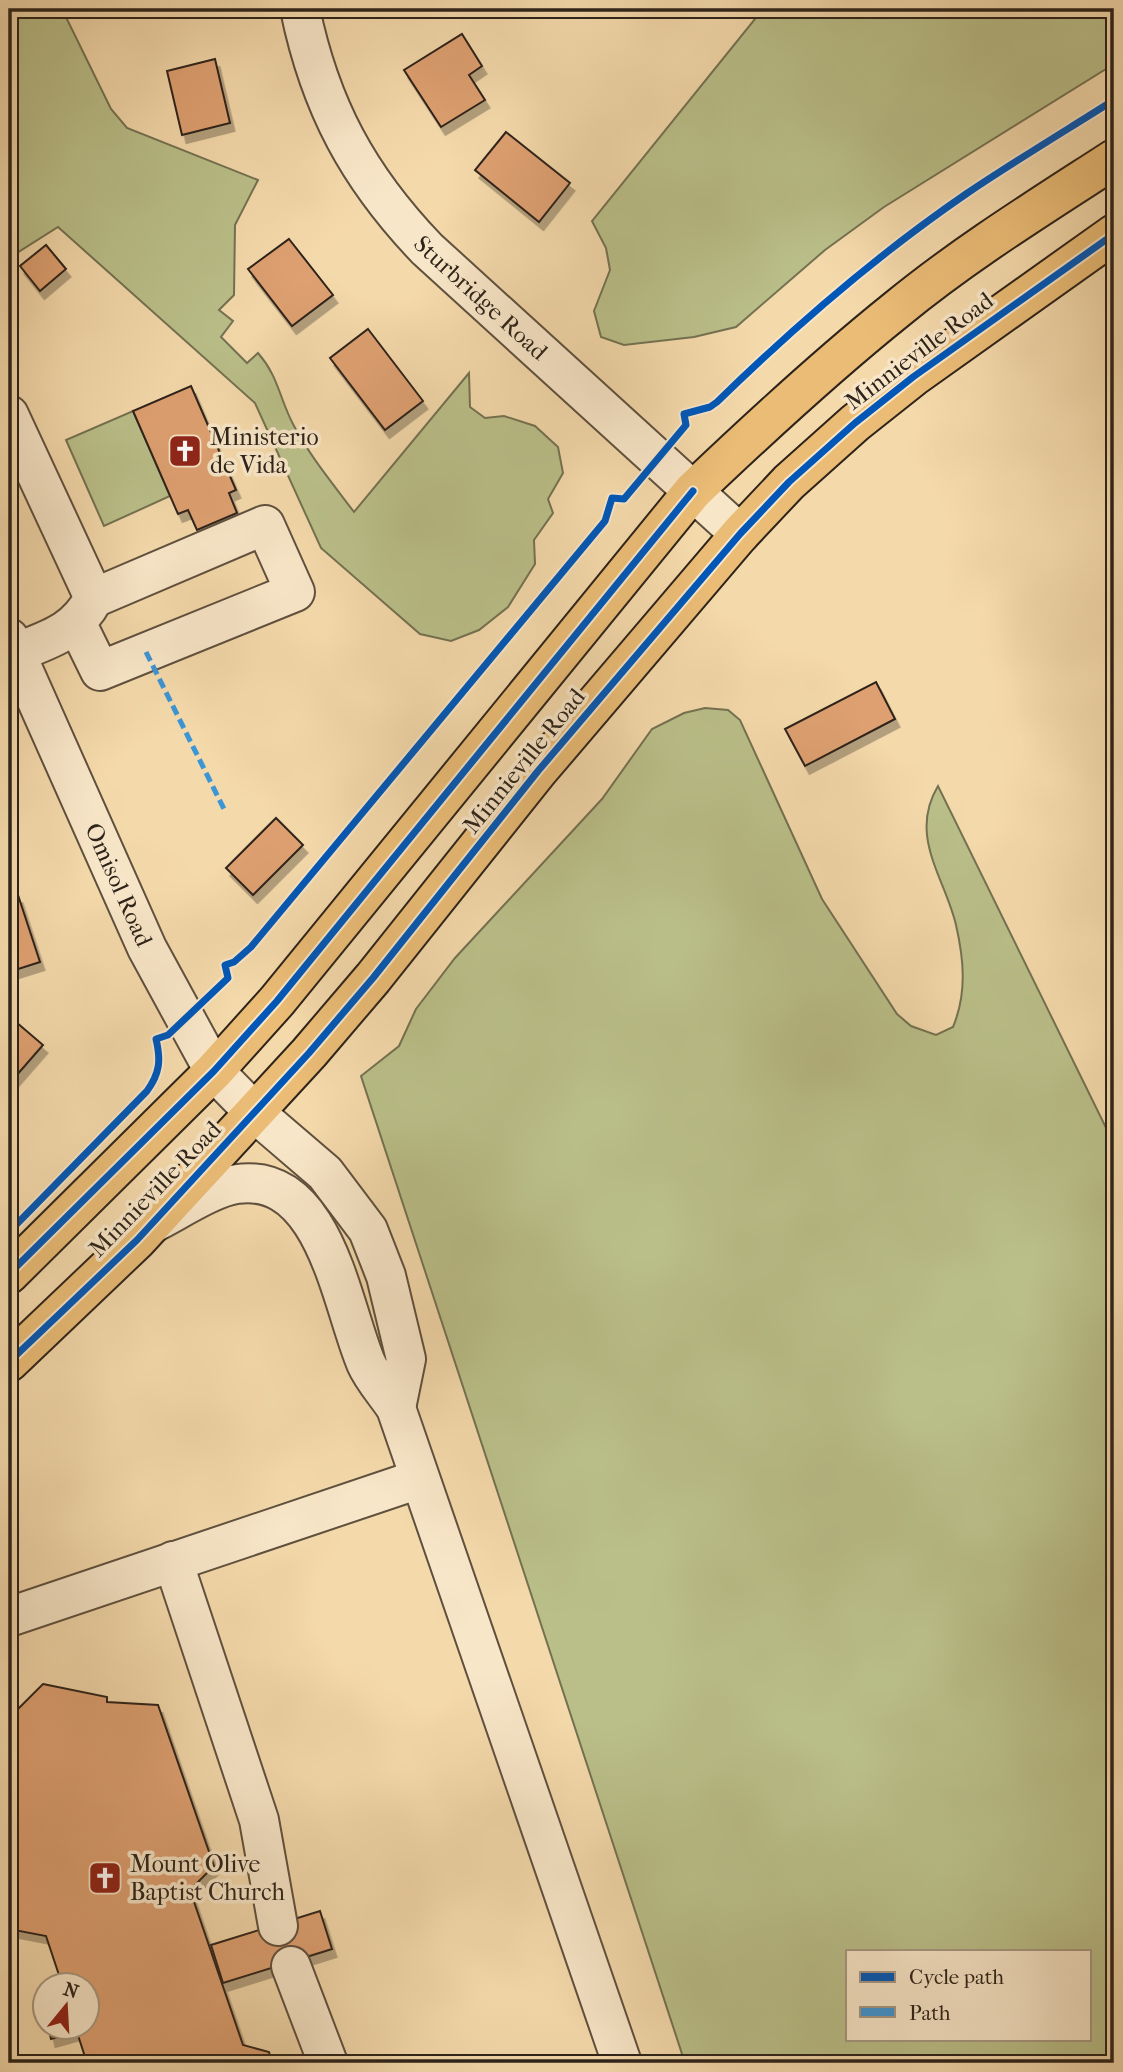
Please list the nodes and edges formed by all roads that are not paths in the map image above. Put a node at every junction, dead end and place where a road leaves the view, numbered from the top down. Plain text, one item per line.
1 (300, 9) edge
2 (1114, 159) edge
3 (1114, 234) edge
4 (9, 415) edge
5 (693, 491) junction
6 (740, 534) junction
7 (85, 610) junction
8 (12, 646) edge
9 (214, 1071) junction
10 (255, 1113) junction
11 (152, 1223) junction
12 (9, 1274) edge
13 (9, 1362) edge
14 (396, 1408) junction
15 (419, 1479) junction
16 (173, 1561) junction
17 (9, 1617) edge
18 (278, 1926) dead end
19 (291, 1966) dead end
20 (328, 2063) edge
21 (622, 2063) edge

1 - 5 street, Sturbridge Road
2 - 5 main road, Minnieville Road
3 - 6 main road, Minnieville Road
4 - 7 street
5 - 6 street, Sturbridge Road
5 - 9 main road, Minnieville Road
6 - 10 main road, Minnieville Road
7 - 7 street
7 - 8 street
8 - 9 street, Omisol Road
9 - 10 street, Omisol Road
9 - 12 main road, Minnieville Road
10 - 11 main road, Minnieville Road
10 - 14 street, Omisol Road
11 - 13 main road, Minnieville Road
11 - 14 street
14 - 15 street
15 - 16 street
15 - 21 street
16 - 17 street
16 - 18 street
19 - 20 street

